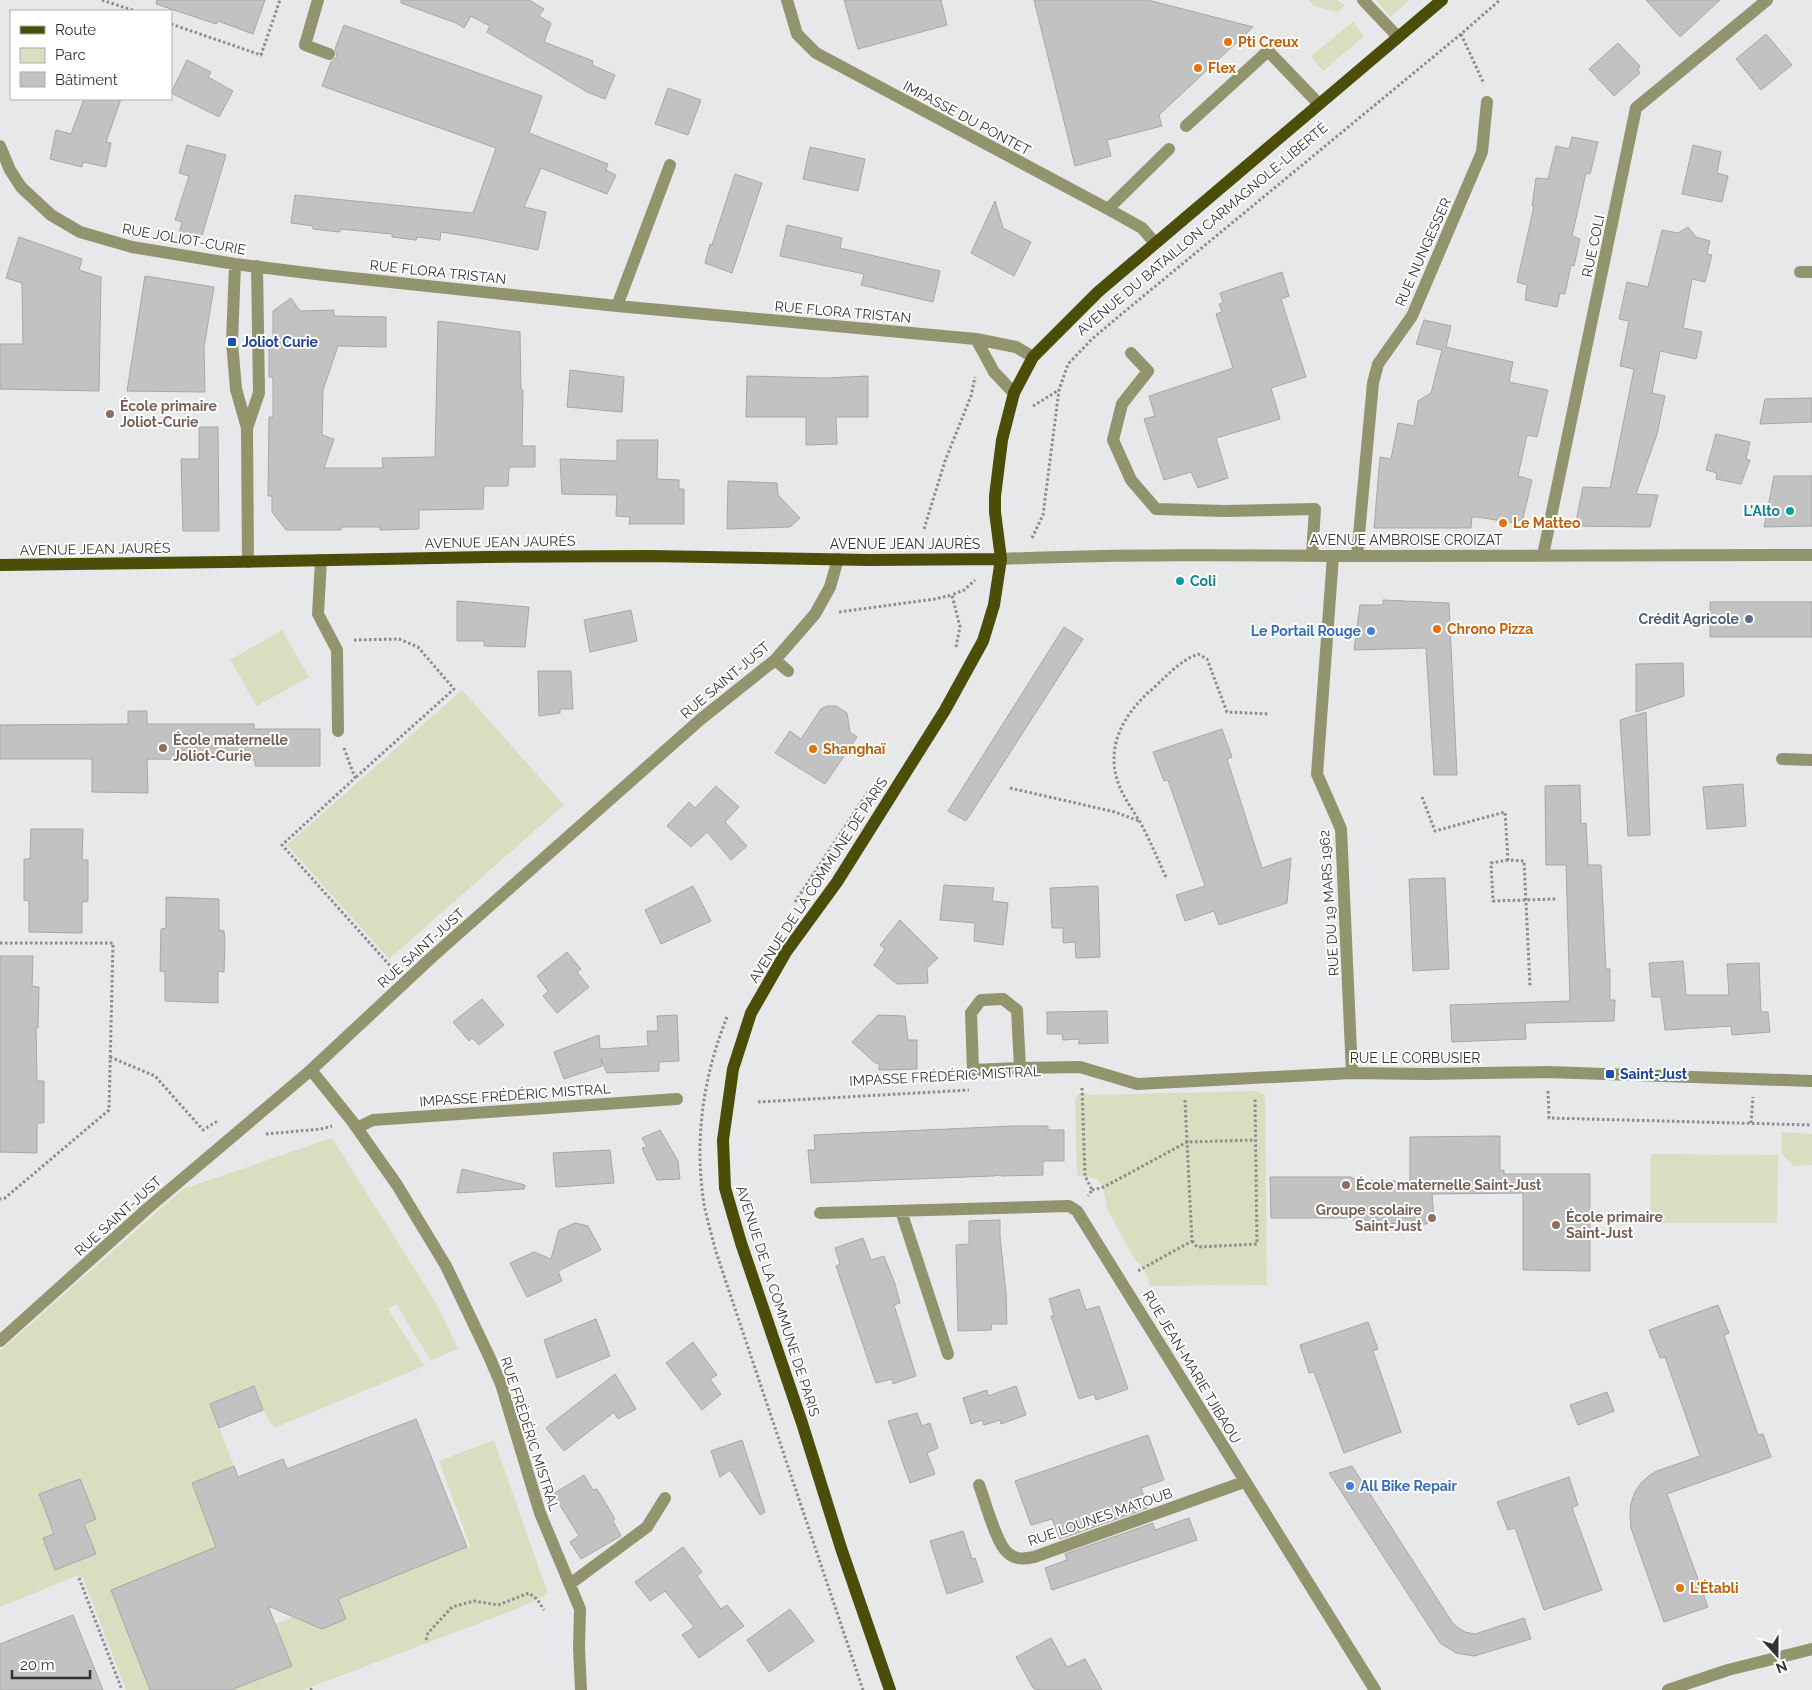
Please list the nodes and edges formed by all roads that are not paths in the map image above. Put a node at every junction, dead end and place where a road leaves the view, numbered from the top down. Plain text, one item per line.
1 (318, 0) edge
2 (787, 0) edge
3 (1363, 0) edge
4 (1442, 0) edge
5 (1767, 0) edge
6 (1398, 37) junction
7 (330, 54) dead end
8 (1487, 102) road end
9 (1319, 104) junction
10 (1186, 126) dead end
11 (0, 146) edge
12 (1169, 149) dead end
13 (670, 165) dead end
14 (1108, 209) junction
15 (1155, 243) junction
16 (235, 264) junction
17 (257, 266) junction
18 (617, 306) junction
19 (976, 339) junction
20 (1131, 352) dead end
21 (1033, 357) junction
22 (1014, 393) junction
23 (247, 428) junction
24 (1312, 555) junction
25 (1543, 555) junction
26 (1812, 555) edge
27 (1333, 556) junction
28 (1357, 556) junction
29 (838, 559) junction
30 (1001, 559) junction
31 (321, 560) junction
32 (248, 562) junction
33 (0, 565) edge
34 (775, 660) junction
35 (788, 671) dead end
36 (338, 731) road end
37 (1782, 759) dead end
38 (1812, 760) edge
39 (1020, 1068) junction
40 (311, 1070) junction
41 (1352, 1073) junction
42 (1812, 1081) edge
43 (677, 1099) dead end
44 (354, 1124) junction
45 (901, 1211) junction
46 (820, 1213) dead end
47 (0, 1342) edge
48 (948, 1354) dead end
49 (1244, 1482) junction
50 (979, 1485) dead end
51 (665, 1498) dead end
52 (570, 1584) junction
53 (1812, 1649) edge
54 (581, 1690) edge
55 (890, 1690) edge
56 (1375, 1690) edge
57 (1668, 1690) edge

1 - 7 street
2 - 14 street, IMPASSE DU PONTET
3 - 6 street
4 - 6 main road, AVENUE DU BATAILLON CARMAGNOLE-LIBERTÉ
5 - 25 street, RUE COLI
6 - 9 main road, AVENUE DU BATAILLON CARMAGNOLE-LIBERTÉ
8 - 28 street, RUE NUNGESSER
9 - 10 street
9 - 15 main road, AVENUE DU BATAILLON CARMAGNOLE-LIBERTÉ
11 - 16 street, RUE JOLIOT-CURIE
12 - 14 street
13 - 18 street
14 - 15 street, IMPASSE DU PONTET
15 - 21 main road, AVENUE DU BATAILLON CARMAGNOLE-LIBERTÉ
16 - 17 street, RUE JOLIOT-CURIE
16 - 23 street
17 - 18 street, RUE FLORA TRISTAN
17 - 23 street, RUE JOLIOT-CURIE
18 - 19 street, RUE FLORA TRISTAN
19 - 21 street, RUE FLORA TRISTAN
19 - 22 street
20 - 24 street
21 - 22 main road, AVENUE DU BATAILLON CARMAGNOLE-LIBERTÉ
22 - 30 main road, AVENUE DU BATAILLON CARMAGNOLE-LIBERTÉ
23 - 32 street, RUE JOLIOT-CURIE
24 - 27 street, AVENUE AMBROISE CROIZAT
24 - 30 street, AVENUE AMBROISE CROIZAT
25 - 26 street, AVENUE AMBROISE CROIZAT
25 - 28 street, AVENUE AMBROISE CROIZAT
27 - 28 street, AVENUE AMBROISE CROIZAT
27 - 41 street, RUE DU 19 MARS 1962
29 - 30 main road, AVENUE JEAN JAURÈS
29 - 31 main road, AVENUE JEAN JAURÈS
29 - 34 street, RUE SAINT-JUST
30 - 55 main road, AVENUE DE LA COMMUNE DE PARIS
31 - 32 main road, AVENUE JEAN JAURÈS
31 - 36 street
32 - 33 main road, AVENUE JEAN JAURÈS
34 - 35 street
34 - 40 street, RUE SAINT-JUST
37 - 38 street
39 - 39 street, RUE LE CORBUSIER
39 - 41 street, RUE LE CORBUSIER
40 - 44 street, RUE FRÉDÉRIC MISTRAL
40 - 47 street, RUE SAINT-JUST
41 - 42 street, RUE LE CORBUSIER
43 - 44 street, IMPASSE FRÉDÉRIC MISTRAL
44 - 52 street, RUE FRÉDÉRIC MISTRAL
45 - 46 street
45 - 48 street
45 - 49 street, RUE JEAN-MARIE TJIBAOU
49 - 50 street, RUE LOUNES MATOUB
49 - 56 street, RUE JEAN-MARIE TJIBAOU
51 - 52 street
52 - 54 street, RUE FRÉDÉRIC MISTRAL
53 - 57 street

